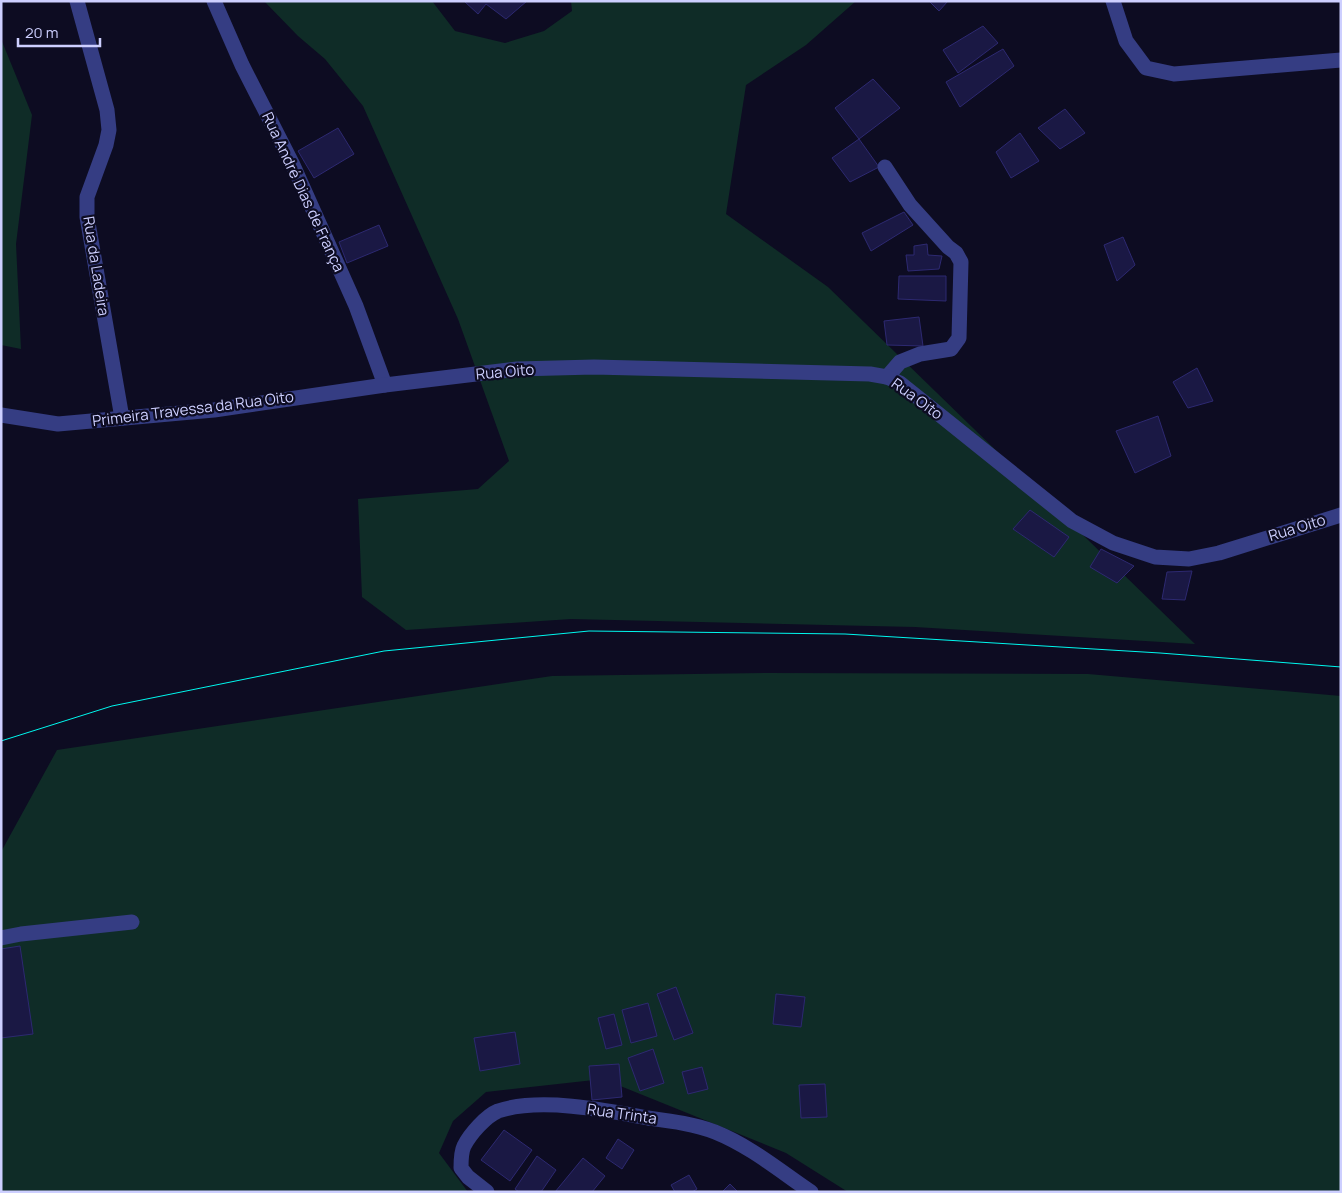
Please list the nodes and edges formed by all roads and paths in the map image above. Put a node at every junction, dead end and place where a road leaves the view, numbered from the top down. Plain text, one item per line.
1 (77, 1) edge
2 (214, 1) edge
3 (1113, 1) edge
4 (1341, 60) edge
5 (885, 167) dead end
6 (887, 377) junction
7 (385, 385) junction
8 (1, 415) edge
9 (122, 418) junction
10 (1341, 515) edge
11 (132, 922) dead end
12 (1, 938) edge
13 (487, 1192) edge
14 (811, 1192) edge

1 - 9 street, Rua da Ladeira
2 - 7 street, Rua André Dias de França
3 - 4 street
5 - 6 street
6 - 7 street, Rua Oito
6 - 10 street, Rua Oito
7 - 9 street, Primeira Travessa da Rua Oito
8 - 9 street, Primeira Travessa da Rua Oito
11 - 12 street
13 - 14 street, Rua Trinta

